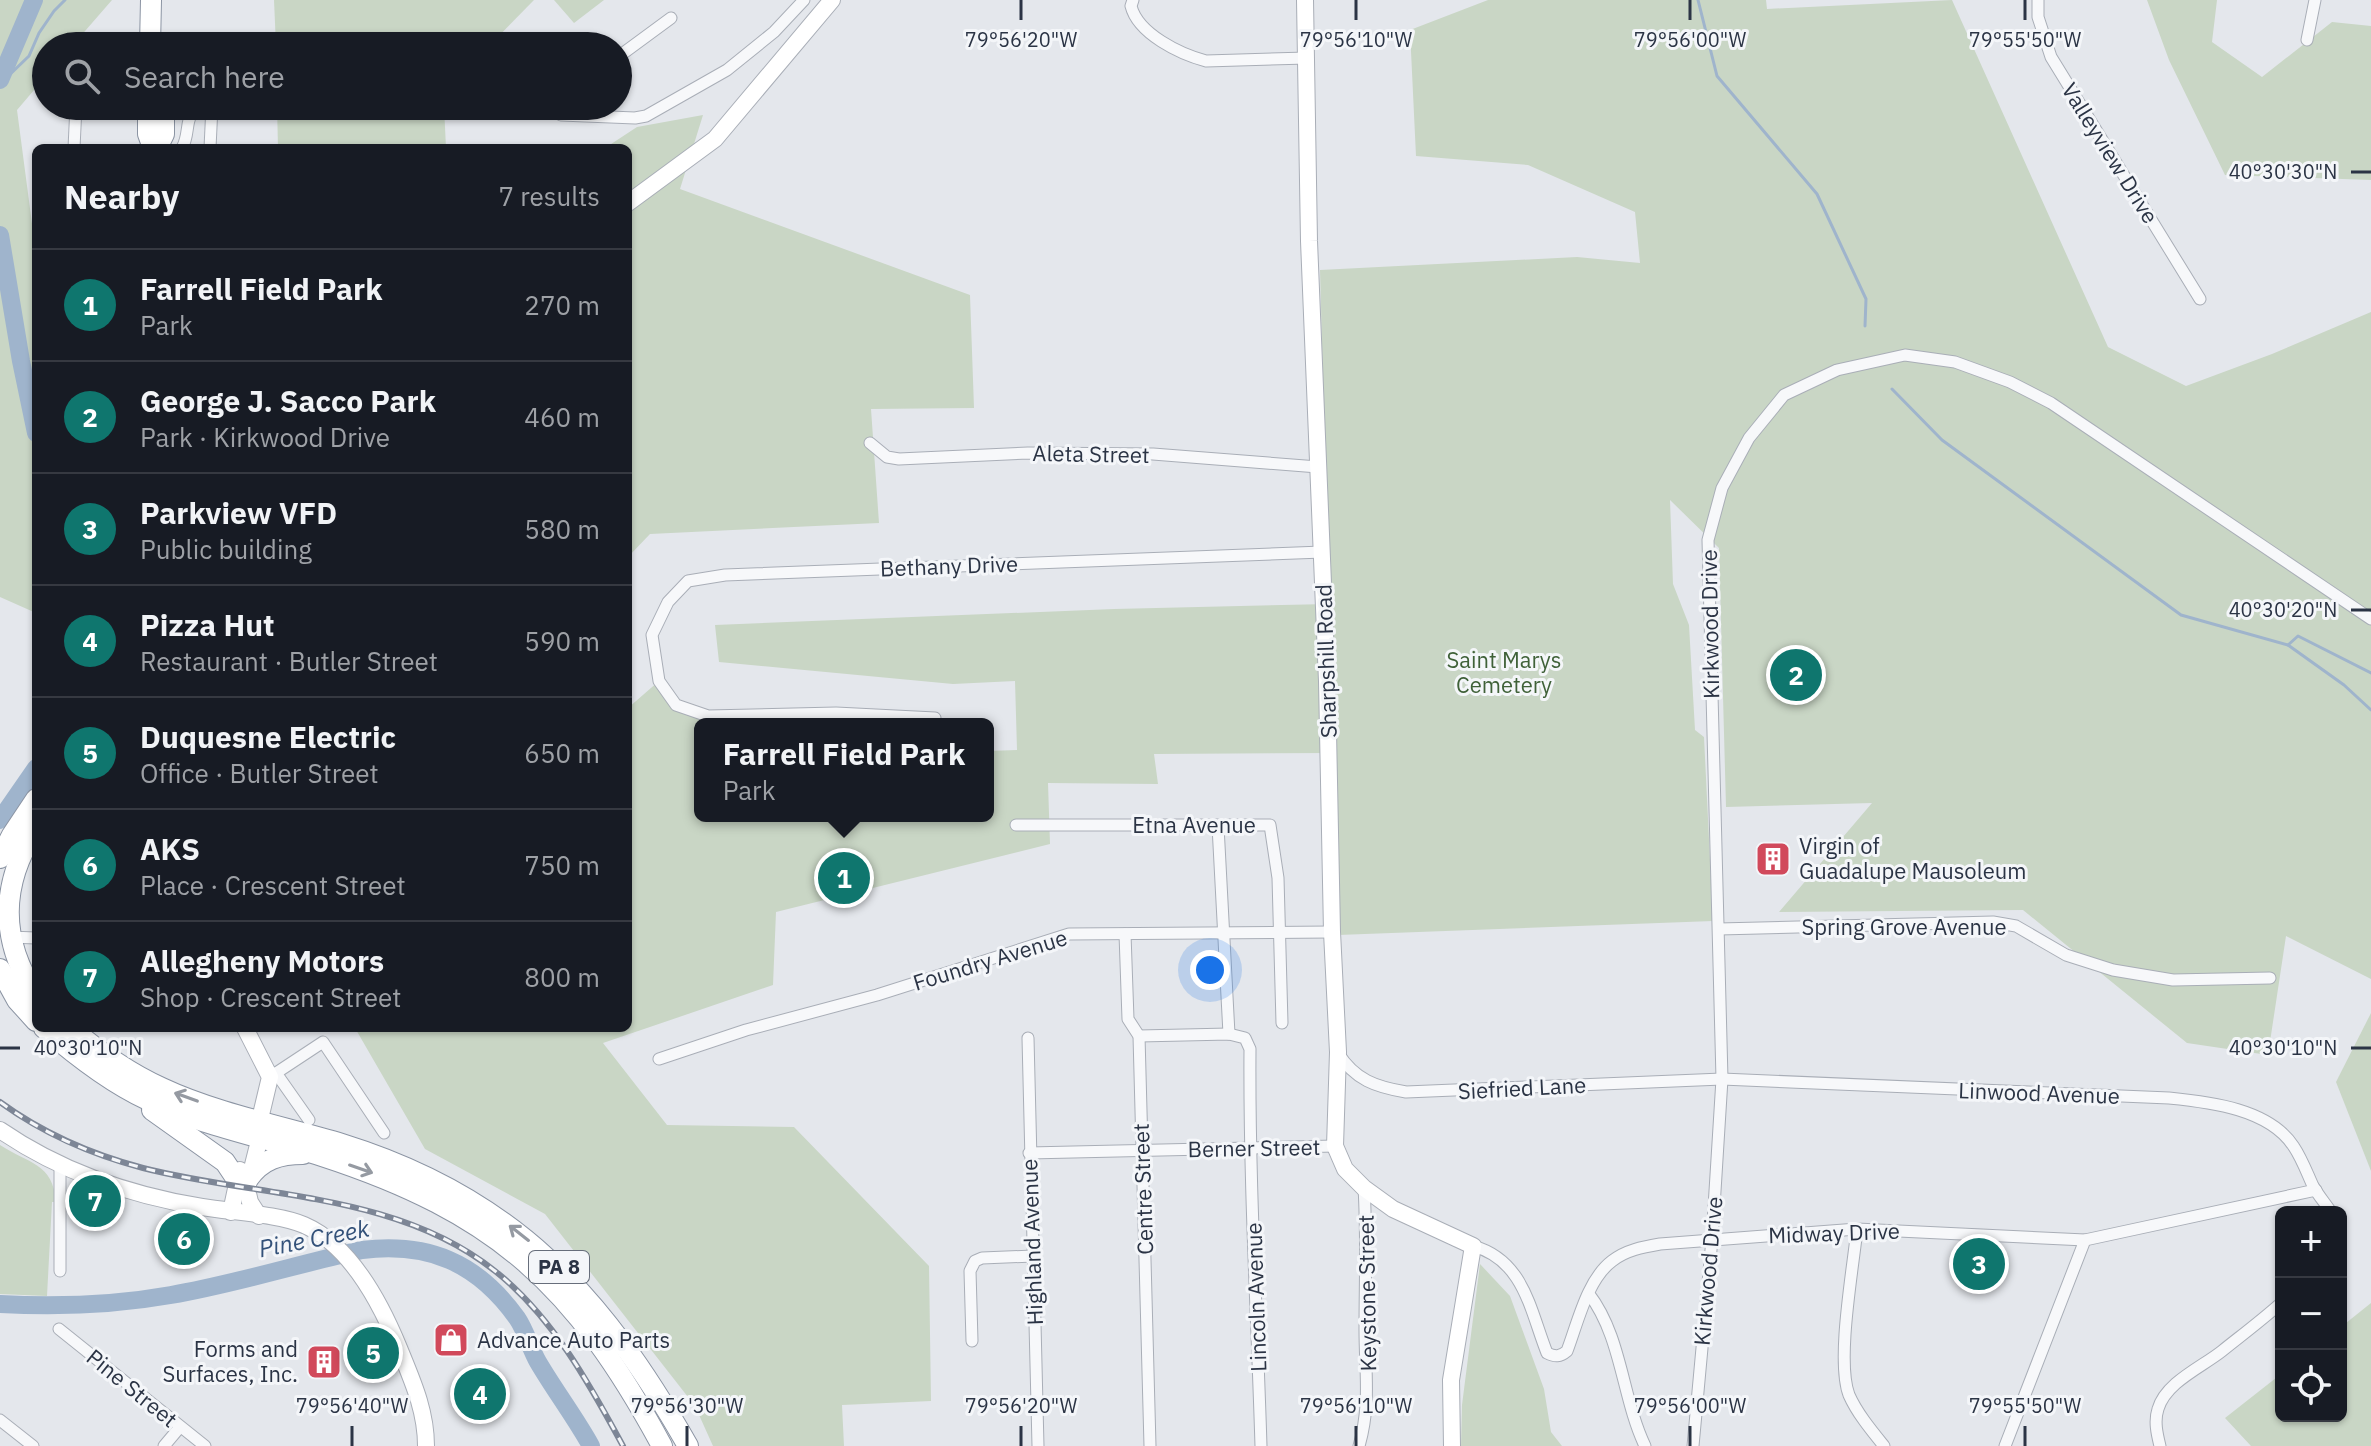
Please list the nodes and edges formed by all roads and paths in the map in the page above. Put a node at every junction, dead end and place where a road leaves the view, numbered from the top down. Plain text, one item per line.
1 (151, 0) edge
2 (163, 0) edge
3 (804, 0) edge
4 (832, 0) edge
5 (1133, 0) edge
6 (1305, 0) edge
7 (2038, 0) edge
8 (2315, 0) edge
9 (671, 18) dead end
10 (150, 32) edge
11 (163, 32) edge
12 (2307, 40) dead end
13 (632, 47) edge
14 (1307, 58) junction
15 (632, 118) edge
16 (75, 120) edge
17 (148, 120) edge
18 (164, 120) edge
19 (188, 120) edge
20 (211, 120) edge
21 (74, 144) edge
22 (153, 144) edge
23 (158, 144) edge
24 (185, 144) edge
25 (210, 144) edge
26 (632, 200) edge
27 (2200, 299) dead end
28 (870, 443) dead end
29 (1318, 467) junction
30 (1322, 552) junction
31 (2371, 619) edge
32 (935, 718) dead end
33 (32, 805) edge
34 (1016, 825) dead end
35 (1218, 826) junction
36 (32, 836) edge
37 (0, 858) edge
38 (1719, 929) junction
39 (1332, 932) junction
40 (1125, 934) junction
41 (1279, 934) junction
42 (1224, 935) junction
43 (4, 938) edge
44 (32, 938) edge
45 (0, 969) edge
46 (2270, 978) dead end
47 (32, 989) edge
48 (32, 1017) edge
49 (1282, 1023) dead end
50 (50, 1032) edge
51 (76, 1032) edge
52 (247, 1032) edge
53 (1229, 1034) junction
54 (1139, 1036) junction
55 (1028, 1038) dead end
56 (1338, 1052) junction
57 (659, 1059) dead end
58 (273, 1075) junction
59 (1722, 1079) junction
60 (131, 1091) junction
61 (309, 1120) dead end
62 (0, 1130) edge
63 (257, 1130) junction
64 (384, 1133) dead end
65 (1335, 1146) junction
66 (1142, 1149) junction
67 (1249, 1149) junction
68 (1029, 1153) junction
69 (321, 1155) junction
70 (60, 1166) junction
71 (243, 1179) junction
72 (1364, 1188) junction
73 (2316, 1190) junction
74 (2327, 1206) edge
75 (231, 1212) junction
76 (259, 1216) junction
77 (1857, 1229) junction
78 (1712, 1239) junction
79 (2085, 1240) junction
80 (1473, 1246) junction
81 (1033, 1256) junction
82 (60, 1271) dead end
83 (1589, 1294) junction
84 (2275, 1308) edge
85 (59, 1329) dead end
86 (972, 1341) dead end
87 (0, 1420) edge
88 (180, 1427) junction
89 (33, 1446) edge
90 (164, 1446) edge
91 (205, 1446) edge
92 (426, 1446) edge
93 (662, 1446) edge
94 (688, 1446) edge
95 (1038, 1446) edge
96 (1150, 1446) edge
97 (1261, 1446) edge
98 (1359, 1446) edge
99 (1452, 1446) edge
100 (1645, 1446) edge
101 (1693, 1446) edge
102 (1884, 1446) edge
103 (2005, 1446) edge
104 (2160, 1446) edge

1 - 10 highway
2 - 11 highway
3 - 15 street
4 - 26 street
5 - 14 street
6 - 14 street, Sharpshill Road
7 - 27 street, Valleyview Drive
8 - 12 street
9 - 13 street
14 - 29 street, Sharpshill Road
16 - 21 street
17 - 22 highway
18 - 23 highway
19 - 24 street
20 - 25 street
28 - 29 street, Aleta Street
29 - 30 street, Sharpshill Road
30 - 32 street, Bethany Drive
30 - 39 street, Sharpshill Road
31 - 38 street, Kirkwood Drive
33 - 37 highway
34 - 35 street, Etna Avenue
35 - 41 street, Etna Avenue
35 - 42 street
36 - 43 highway
38 - 46 street, Spring Grove Avenue
38 - 59 street, Kirkwood Drive
39 - 41 street, Foundry Avenue
39 - 56 street, Sharpshill Road
40 - 42 street, Foundry Avenue
40 - 54 street, Centre Street
40 - 57 street, Foundry Avenue
41 - 42 street, Foundry Avenue
41 - 49 street, Etna Avenue
42 - 53 street
43 - 44 street
43 - 47 highway
45 - 48 highway
50 - 60 highway, PA 8
63 -> 51 highway, PA 8
52 - 58 street
53 - 54 street
53 - 67 street, Lincoln Avenue
54 - 66 street, Centre Street
55 - 68 street, Highland Avenue
56 - 59 street, Siefried Lane
56 - 65 street, Sharpshill Road
58 - 61 street
58 - 63 street
58 - 64 street
59 - 73 street, Linwood Avenue
59 - 78 street, Kirkwood Drive
60 - 63 highway, PA 8
60 - 71 highway
62 - 70 street
63 - 69 highway, PA 8
63 - 71 street
94 -> 63 highway, PA 8
65 - 67 street, Berner Street
65 - 72 street
66 - 67 street, Berner Street
66 - 68 street, Berner Street
66 - 96 street, Centre Street
67 - 97 street, Lincoln Avenue
68 - 81 street, Highland Avenue
69 - 71 highway
69 -> 93 highway, PA 8
70 - 75 street
70 - 82 street
71 - 75 street
71 - 76 street
72 - 80 street
72 - 98 street, Keystone Street
73 - 74 street, Linwood Avenue
73 - 79 street, Midway Drive
75 - 76 street
76 - 92 street
77 - 78 street, Midway Drive
77 - 79 street, Midway Drive
77 - 102 street
78 - 83 street, Midway Drive
78 - 101 street, Kirkwood Drive
79 - 103 street
80 - 83 street, Midway Drive
80 - 99 street
81 - 86 street
81 - 95 street, Highland Avenue
83 - 100 street
84 - 104 street
85 - 88 street, Pine Street
87 - 89 street
88 - 90 street
88 - 91 street, Pine Street

